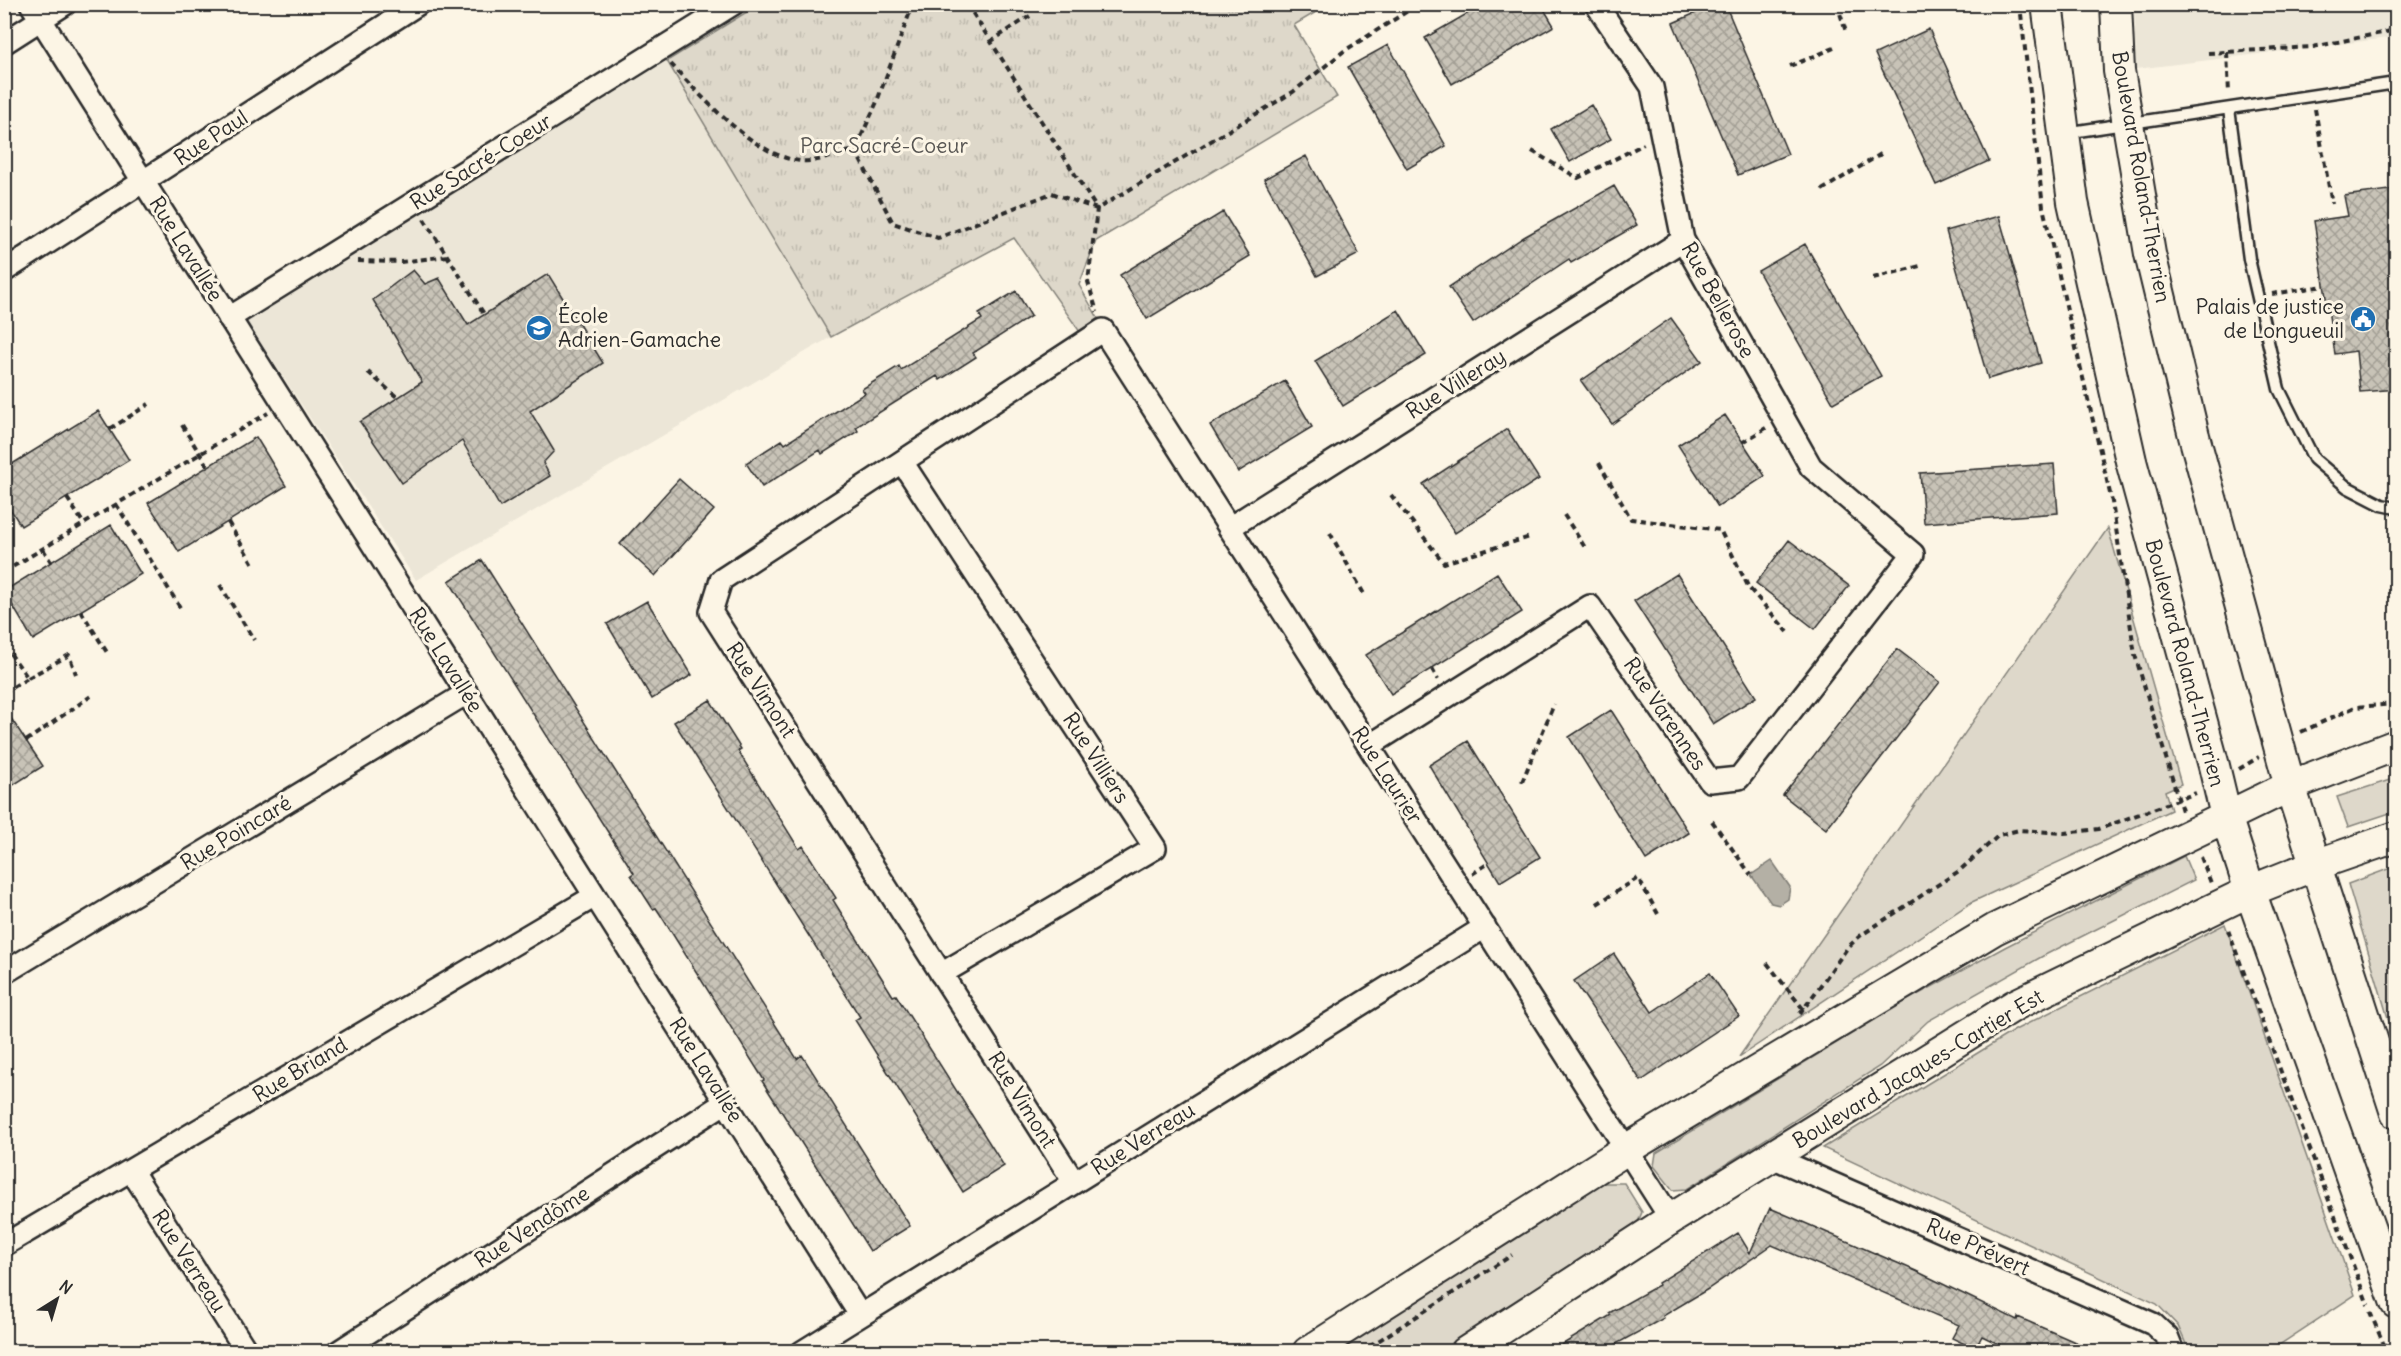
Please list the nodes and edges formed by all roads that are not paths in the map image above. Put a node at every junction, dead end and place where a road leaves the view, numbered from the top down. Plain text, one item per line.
1 (65, 4) edge
2 (418, 4) edge
3 (733, 4) edge
4 (1596, 4) edge
5 (2047, 4) edge
6 (2116, 4) edge
7 (36, 12) edge
8 (4, 43) edge
9 (2397, 83) edge
10 (2229, 109) junction
11 (2128, 125) junction
12 (2056, 135) junction
13 (143, 181) junction
14 (1683, 240) junction
15 (4, 272) edge
16 (229, 318) junction
17 (1103, 330) joint
18 (902, 462) junction
19 (2397, 508) edge
20 (1229, 528) junction
21 (1912, 554) joint
22 (467, 693) junction
23 (2397, 745) edge
24 (1369, 746) junction
25 (2290, 786) junction
26 (2226, 816) junction
27 (2397, 837) edge
28 (2315, 865) junction
29 (2250, 891) junction
30 (595, 896) junction
31 (1485, 927) junction
32 (4, 973) edge
33 (941, 974) junction
34 (726, 1102) junction
35 (2396, 1109) edge
36 (1627, 1149) junction
37 (1772, 1157) junction
38 (131, 1170) junction
39 (1074, 1182) junction
40 (1671, 1220) junction
41 (4, 1245) edge
42 (2397, 1303) edge
43 (860, 1315) junction
44 (247, 1352) edge
45 (339, 1352) edge
46 (802, 1352) edge
47 (1308, 1352) edge
48 (1466, 1352) edge
49 (2173, 1352) edge

1 - 7 street
2 - 13 street, Rue Paul
3 - 16 street, Rue Sacré-Coeur
4 - 14 street, Rue Bellerose
5 - 12 main road, Boulevard Roland-Therrien
6 - 11 main road, Boulevard Roland-Therrien
7 - 8 street
7 - 13 street, Rue Lavallée
9 - 10 lane
10 - 11 lane
10 - 19 lane
11 - 12 lane
11 - 25 main road, Boulevard Roland-Therrien
12 - 26 main road, Boulevard Roland-Therrien
13 - 15 street, Rue Paul
13 - 16 street, Rue Lavallée
14 - 20 street, Rue Villeray
14 - 21 street, Rue Bellerose
16 - 22 street, Rue Lavallée
17 - 18 street, Rue Vimont
17 - 20 street, Rue Laurier
18 - 33 street, Rue Vimont
18 - 33 street, Rue Villiers
20 - 24 street, Rue Laurier
21 - 24 street, Rue Varennes
22 - 30 street, Rue Lavallée
22 - 32 street, Rue Poincaré
23 - 25 main road
24 - 31 street, Rue Laurier
25 - 26 main road
25 - 28 main road, Boulevard Roland-Therrien
26 - 29 main road, Boulevard Roland-Therrien
26 - 36 main road
27 - 28 main road, Boulevard Jacques-Cartier Est
28 - 29 main road, Boulevard Jacques-Cartier Est
28 - 35 main road, Boulevard Roland-Therrien
29 - 37 main road, Boulevard Jacques-Cartier Est
29 - 42 main road, Boulevard Roland-Therrien
30 - 34 street, Rue Lavallée
30 - 38 street, Rue Briand
31 - 36 street, Rue Laurier
31 - 39 street, Rue Verreau
33 - 39 street, Rue Vimont
34 - 43 street, Rue Lavallée
34 - 45 street, Rue Vendôme
36 - 40 street, Rue Laurier
36 - 47 main road
37 - 40 main road, Boulevard Jacques-Cartier Est
37 - 49 street, Rue Prévert
38 - 41 street, Rue Briand
38 - 44 street, Rue Verreau
39 - 43 street, Rue Verreau
40 - 48 main road, Boulevard Jacques-Cartier Est
43 - 46 street, Rue Verreau

